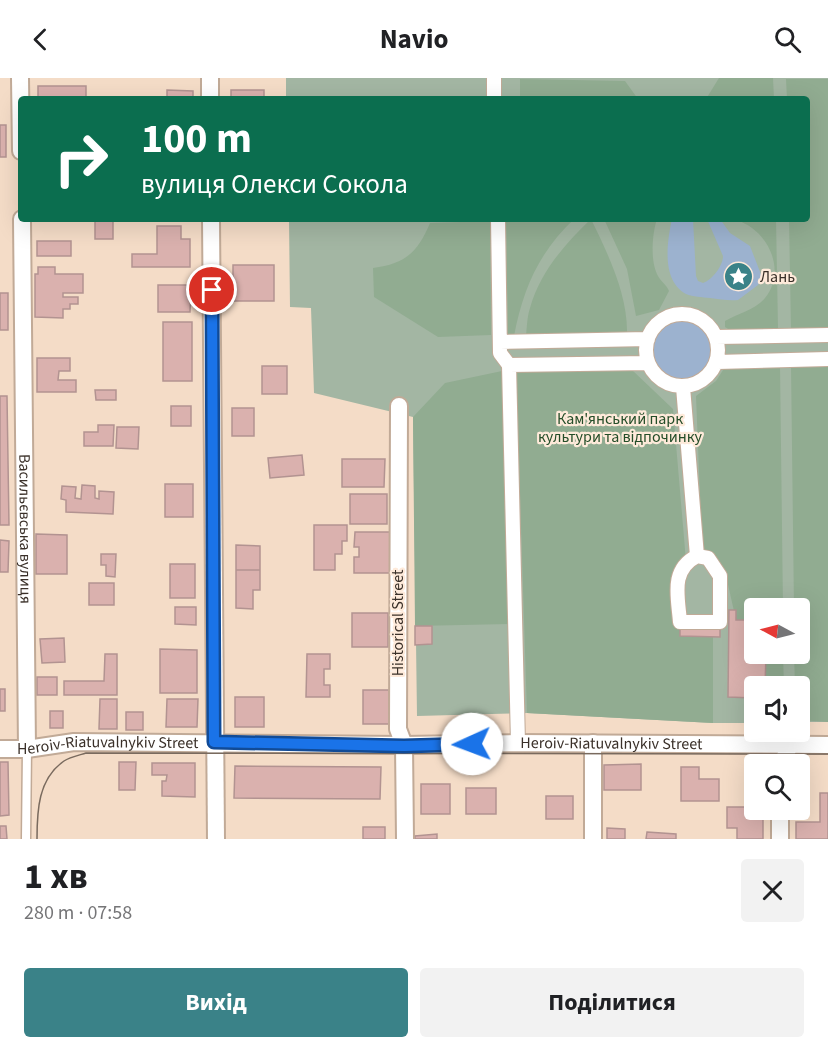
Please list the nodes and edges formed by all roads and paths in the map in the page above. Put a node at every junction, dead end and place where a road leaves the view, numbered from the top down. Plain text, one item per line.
1 (20, 78) edge
2 (210, 78) edge
3 (494, 78) edge
4 (20, 96) edge
5 (210, 96) edge
6 (494, 96) edge
7 (22, 222) edge
8 (211, 222) edge
9 (498, 222) edge
10 (828, 335) edge
11 (716, 337) junction
12 (648, 339) junction
13 (500, 342) junction
14 (828, 359) edge
15 (717, 362) junction
16 (648, 363) junction
17 (509, 364) junction
18 (683, 387) junction
19 (399, 406) dead end
20 (697, 556) junction
21 (214, 742) junction
22 (518, 743) junction
23 (593, 743) junction
24 (790, 745) junction
25 (828, 745) edge
26 (404, 746) junction
27 (0, 749) edge
28 (27, 749) junction
29 (786, 754) edge
30 (780, 820) edge
31 (26, 839) edge
32 (216, 839) edge
33 (405, 839) edge
34 (593, 839) edge
35 (780, 839) edge

1 - 4 street
2 - 5 street
3 - 6 street
7 - 28 street, Васильєвська вулиця
8 - 21 street
9 - 13 street
10 - 11 street
11 - 12 street
11 - 15 street
12 - 13 street
12 - 16 street
13 - 17 street
14 - 15 street
15 - 18 street
16 - 17 street
16 - 18 street
17 - 22 street
18 - 20 street
19 - 26 street, Historical Street
20 - 20 street
21 - 26 street, Heroiv-Riatuvalnykiv Street
21 - 28 street, Heroiv-Riatuvalnykiv Street
21 - 32 street
22 - 23 street, Heroiv-Riatuvalnykiv Street
22 - 26 street, Heroiv-Riatuvalnykiv Street
23 - 24 street, Heroiv-Riatuvalnykiv Street
23 - 34 street
24 - 25 street, Heroiv-Riatuvalnykiv Street
24 - 29 street
26 - 33 street, Historical Street
27 - 28 street, Heroiv-Riatuvalnykiv Street
28 - 31 lane, Васильєвська вулиця
30 - 35 street

